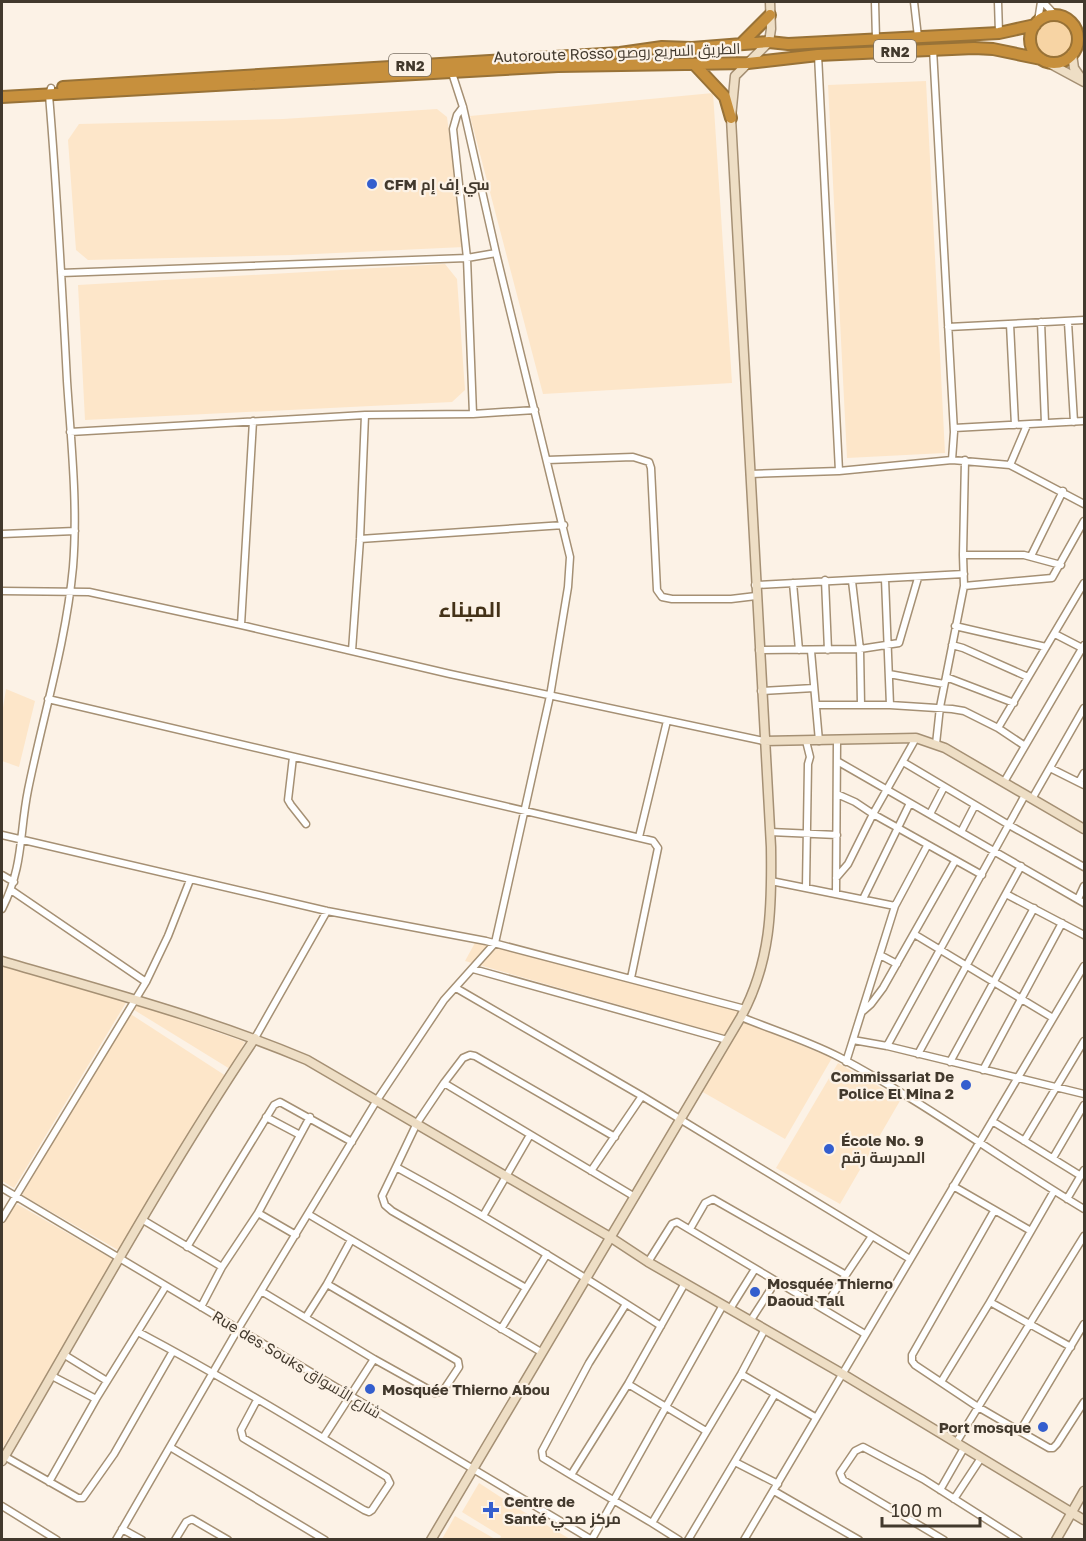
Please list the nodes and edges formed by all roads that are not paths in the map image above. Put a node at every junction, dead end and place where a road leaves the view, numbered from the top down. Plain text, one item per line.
1 (770, 2) edge
2 (875, 2) edge
3 (915, 2) edge
4 (998, 2) edge
5 (1042, 2) edge
6 (771, 15) junction
7 (1054, 15) junction
8 (1071, 22) junction
9 (1036, 23) junction
10 (1084, 25) edge
11 (999, 33) junction
12 (918, 37) junction
13 (876, 39) junction
14 (769, 42) junction
15 (741, 44) junction
16 (933, 49) junction
17 (1077, 51) edge
18 (818, 55) junction
19 (1043, 60) junction
20 (748, 63) junction
21 (694, 64) junction
22 (452, 73) junction
23 (1084, 82) edge
24 (2, 91) edge
25 (50, 91) junction
26 (2, 97) edge
27 (462, 107) junction
28 (731, 118) junction
29 (496, 253) junction
30 (467, 258) junction
31 (61, 273) junction
32 (1084, 320) edge
33 (1041, 322) junction
34 (1068, 322) junction
35 (1010, 324) junction
36 (948, 327) junction
37 (535, 410) junction
38 (472, 414) junction
39 (365, 415) junction
40 (253, 421) junction
41 (1084, 421) edge
42 (1074, 422) junction
43 (1045, 423) junction
44 (1027, 424) junction
45 (1015, 425) junction
46 (954, 428) junction
47 (70, 432) junction
48 (548, 460) junction
49 (952, 460) junction
50 (965, 460) junction
51 (1010, 465) junction
52 (839, 471) junction
53 (750, 474) junction
54 (1064, 491) junction
55 (1084, 504) edge
56 (1084, 522) edge
57 (564, 525) junction
58 (75, 531) junction
59 (2, 534) edge
60 (360, 539) junction
61 (963, 555) junction
62 (1031, 555) junction
63 (1061, 565) junction
64 (964, 574) junction
65 (918, 578) junction
66 (885, 579) junction
67 (825, 580) junction
68 (852, 581) junction
69 (794, 583) junction
70 (1084, 583) edge
71 (755, 585) junction
72 (964, 586) junction
73 (2, 591) edge
74 (70, 591) junction
75 (756, 596) junction
76 (240, 625) junction
77 (955, 626) junction
78 (1055, 634) junction
79 (952, 645) junction
80 (888, 646) junction
81 (1046, 648) junction
82 (1084, 648) edge
83 (860, 649) junction
84 (759, 650) junction
85 (799, 650) junction
86 (828, 650) junction
87 (352, 651) junction
88 (811, 651) junction
89 (889, 674) junction
90 (1028, 677) junction
91 (945, 680) junction
92 (814, 688) junction
93 (761, 691) junction
94 (550, 696) junction
95 (48, 699) junction
96 (1014, 703) junction
97 (816, 705) junction
98 (861, 705) junction
99 (890, 705) junction
100 (940, 707) junction
101 (1084, 708) edge
102 (667, 721) junction
103 (998, 728) junction
104 (916, 738) junction
105 (764, 741) junction
106 (806, 741) junction
107 (819, 741) junction
108 (837, 741) junction
109 (936, 744) junction
110 (1025, 746) junction
111 (293, 757) junction
112 (837, 761) junction
113 (903, 762) junction
114 (1050, 768) junction
115 (1084, 773) edge
116 (1004, 782) junction
117 (1082, 784) edge
118 (944, 787) junction
119 (888, 789) junction
120 (837, 794) junction
121 (1029, 797) junction
122 (910, 803) junction
123 (975, 805) junction
124 (526, 812) junction
125 (873, 814) junction
126 (930, 814) junction
127 (306, 824) dead end
128 (1009, 825) junction
129 (898, 829) junction
130 (1084, 829) edge
131 (770, 832) junction
132 (806, 832) junction
133 (961, 832) junction
134 (837, 835) junction
135 (2, 836) edge
136 (639, 837) junction
137 (23, 841) junction
138 (927, 846) junction
139 (995, 851) junction
140 (955, 861) junction
141 (1021, 866) junction
142 (1084, 867) edge
143 (2, 874) edge
144 (982, 875) junction
145 (836, 878) junction
146 (189, 880) junction
147 (771, 881) junction
148 (14, 882) junction
149 (1084, 886) edge
150 (806, 887) junction
151 (11, 890) junction
152 (836, 893) junction
153 (1006, 894) junction
154 (863, 899) junction
155 (1081, 901) edge
156 (895, 906) junction
157 (1034, 908) junction
158 (2, 909) edge
159 (327, 912) junction
160 (1062, 923) junction
161 (914, 934) junction
162 (1084, 935) edge
163 (495, 943) junction
164 (940, 950) junction
165 (880, 955) junction
166 (2, 961) edge
167 (897, 964) junction
168 (966, 966) junction
169 (1084, 966) edge
170 (473, 969) junction
171 (631, 978) junction
172 (146, 982) junction
173 (994, 982) junction
174 (456, 988) junction
175 (134, 999) junction
176 (1021, 999) junction
177 (862, 1011) junction
178 (743, 1013) junction
179 (1053, 1018) junction
180 (255, 1038) junction
181 (727, 1040) junction
182 (853, 1040) junction
183 (1084, 1041) edge
184 (887, 1046) junction
185 (918, 1054) junction
186 (846, 1062) junction
187 (950, 1062) junction
188 (983, 1070) junction
189 (1017, 1078) junction
190 (444, 1083) junction
191 (1056, 1087) junction
192 (1084, 1094) edge
193 (642, 1096) junction
194 (377, 1100) junction
195 (1084, 1105) edge
196 (266, 1117) junction
197 (310, 1118) junction
198 (681, 1119) junction
199 (992, 1121) junction
200 (417, 1123) junction
201 (300, 1134) junction
202 (530, 1135) junction
203 (615, 1137) junction
204 (979, 1141) junction
205 (1024, 1141) junction
206 (352, 1142) junction
207 (1053, 1158) junction
208 (396, 1167) junction
209 (591, 1171) junction
210 (1083, 1173) edge
211 (506, 1176) junction
212 (953, 1186) junction
213 (2, 1188) edge
214 (1054, 1191) junction
215 (15, 1196) junction
216 (635, 1197) junction
217 (1067, 1199) junction
218 (1084, 1209) edge
219 (994, 1211) junction
220 (258, 1213) junction
221 (308, 1214) junction
222 (483, 1216) junction
223 (2, 1218) edge
224 (143, 1220) junction
225 (690, 1229) junction
226 (1031, 1231) junction
227 (296, 1235) junction
228 (872, 1236) junction
229 (1084, 1236) edge
230 (610, 1237) junction
231 (351, 1240) junction
232 (187, 1246) junction
233 (547, 1254) junction
234 (119, 1259) junction
235 (910, 1259) junction
236 (648, 1262) junction
237 (222, 1267) junction
238 (755, 1269) junction
239 (846, 1275) junction
240 (586, 1278) junction
241 (776, 1281) junction
242 (685, 1283) junction
243 (327, 1284) junction
244 (166, 1286) junction
245 (526, 1288) junction
246 (261, 1291) junction
247 (990, 1302) junction
248 (626, 1304) junction
249 (201, 1307) junction
250 (727, 1307) junction
251 (823, 1309) junction
252 (306, 1317) junction
253 (751, 1320) junction
254 (1030, 1324) junction
255 (1084, 1324) edge
256 (661, 1326) junction
257 (238, 1329) junction
258 (501, 1329) junction
259 (765, 1329) junction
260 (138, 1332) junction
261 (865, 1334) junction
262 (1071, 1347) junction
263 (173, 1351) junction
264 (541, 1352) junction
265 (63, 1354) junction
266 (374, 1359) junction
267 (842, 1373) junction
268 (213, 1374) junction
269 (741, 1374) junction
270 (52, 1376) junction
271 (107, 1381) junction
272 (941, 1382) junction
273 (628, 1384) junction
274 (775, 1394) junction
275 (350, 1397) junction
276 (96, 1399) junction
277 (257, 1400) junction
278 (1084, 1402) edge
279 (666, 1407) junction
280 (978, 1407) junction
281 (815, 1417) junction
282 (706, 1431) junction
283 (1020, 1431) junction
284 (323, 1438) junction
285 (956, 1443) junction
286 (170, 1447) junction
287 (964, 1448) junction
288 (3, 1458) edge
289 (981, 1458) junction
290 (735, 1462) junction
291 (473, 1469) junction
292 (571, 1476) junction
293 (49, 1482) junction
294 (776, 1487) junction
295 (940, 1490) junction
296 (1084, 1491) edge
297 (954, 1499) junction
298 (613, 1502) junction
299 (2, 1506) edge
300 (1072, 1513) junction
301 (1084, 1520) edge
302 (652, 1523) junction
303 (122, 1529) junction
304 (1007, 1532) junction
305 (57, 1539) edge
306 (116, 1539) edge
307 (142, 1539) edge
308 (176, 1539) edge
309 (228, 1539) edge
310 (325, 1539) edge
311 (431, 1539) edge
312 (592, 1539) edge
313 (679, 1539) edge
314 (688, 1539) edge
315 (744, 1539) edge
316 (859, 1539) edge
317 (944, 1539) edge
318 (1003, 1539) edge
319 (1019, 1539) edge
320 (1056, 1539) edge

1 - 6 main road
2 - 13 street
3 - 12 street
4 - 11 street
5 - 7 street
5 - 9 street
6 - 14 main road
6 - 15 highway
7 - 8 highway
7 - 9 highway
8 - 10 highway
8 - 17 highway
9 - 11 highway, Autoroute Rosso الطريق السريع روصو / RN2
9 - 19 highway
11 - 12 highway, Autoroute Rosso الطريق السريع روصو / RN2
12 - 13 highway, Autoroute Rosso الطريق السريع روصو / RN2
13 - 14 highway, Autoroute Rosso الطريق السريع روصو / RN2
14 - 15 highway, Autoroute Rosso الطريق السريع روصو / RN2
14 - 20 main road
15 - 25 highway, Autoroute Rosso الطريق السريع روصو / RN2
16 - 18 highway, Autoroute Rosso الطريق السريع روصو / RN2
16 - 19 highway, Autoroute Rosso الطريق السريع روصو / RN2
16 - 36 street
17 - 19 highway
17 - 23 main road
18 - 20 highway, Autoroute Rosso الطريق السريع روصو / RN2
18 - 52 street
19 - 23 main road
20 - 21 highway, Autoroute Rosso الطريق السريع روصو / RN2
20 - 28 main road
21 - 22 highway, Autoroute Rosso الطريق السريع روصو / RN2
21 - 28 highway
22 - 25 highway, Autoroute Rosso الطريق السريع روصو / RN2
22 - 27 street
24 - 25 highway, Autoroute Rosso الطريق السريع روصو / RN2
25 - 26 highway, Autoroute Rosso الطريق السريع روصو / RN2
25 - 31 street
27 - 29 street
27 - 30 street
28 - 53 main road
29 - 30 street
29 - 37 street
30 - 31 street
30 - 38 street
31 - 47 street
32 - 34 street
33 - 34 street
33 - 35 street
33 - 43 street
34 - 42 street
35 - 36 street
35 - 45 street
36 - 46 street
37 - 38 street
37 - 48 street
38 - 39 street
39 - 40 street
39 - 60 street
40 - 47 street
40 - 76 street
41 - 42 street
42 - 43 street
43 - 44 street
44 - 45 street
44 - 51 street
45 - 46 street
46 - 49 street
47 - 58 street
48 - 57 street
48 - 75 street
49 - 50 street
49 - 52 street
50 - 51 street
50 - 61 street
51 - 54 street
52 - 53 street
53 - 71 main road
54 - 55 street
54 - 62 street
56 - 63 street
57 - 60 street
57 - 94 street
58 - 59 street
58 - 74 street
60 - 87 street
61 - 62 street
61 - 64 street
62 - 63 street
63 - 72 street
64 - 65 street
64 - 72 street
65 - 66 street
65 - 80 street
66 - 68 street
66 - 80 street
67 - 68 street
67 - 69 street
67 - 86 street
68 - 83 street
69 - 71 street
69 - 85 street
70 - 78 street
71 - 75 main road
72 - 77 street
73 - 74 street
74 - 76 street
74 - 95 street
75 - 84 main road
76 - 87 street
77 - 79 street
77 - 81 street
78 - 81 street
78 - 82 street
79 - 90 street
79 - 91 street
80 - 83 street
80 - 89 street
81 - 90 street
82 - 110 street
83 - 86 street
83 - 98 street
84 - 85 street
84 - 93 main road
85 - 88 street
86 - 88 street
87 - 94 street
88 - 92 street
89 - 91 street
89 - 99 street
90 - 96 street
91 - 96 street
91 - 100 street
92 - 93 street
92 - 97 street
93 - 105 main road
94 - 102 street
94 - 124 street
95 - 111 street
95 - 137 street
96 - 103 street
97 - 98 street
97 - 107 street
98 - 99 street
99 - 100 street
100 - 103 street
100 - 109 street
101 - 114 street
102 - 105 street
102 - 136 street
103 - 110 street
104 - 108 main road
104 - 109 main road
104 - 113 street
105 - 106 main road
105 - 131 main road
106 - 107 main road
106 - 132 street
107 - 108 main road
108 - 112 street
109 - 116 main road
110 - 116 street
111 - 124 street
111 - 127 street
112 - 119 street
112 - 120 street
113 - 118 street
113 - 119 street
114 - 117 street
114 - 121 street
115 - 117 street
116 - 121 main road
118 - 123 street
118 - 126 street
119 - 122 street
119 - 125 street
120 - 125 street
120 - 134 street
121 - 128 street
121 - 130 main road
122 - 126 street
122 - 129 street
123 - 128 street
123 - 133 street
124 - 136 street
124 - 163 street
125 - 129 street
125 - 145 street
126 - 133 street
128 - 139 street
128 - 142 street
129 - 138 street
129 - 154 street
131 - 132 street
131 - 147 main road
132 - 134 street
132 - 150 street
133 - 139 street
134 - 145 street
135 - 137 street
136 - 171 street
137 - 146 street
137 - 148 street
138 - 140 street
138 - 156 street
139 - 141 street
139 - 144 street
140 - 144 street
140 - 161 street
141 - 153 street
141 - 155 street
143 - 148 street
144 - 164 street
145 - 152 street
146 - 159 street
146 - 172 street
147 - 150 street
147 - 178 main road
148 - 151 street
149 - 155 street
150 - 152 street
151 - 158 street
151 - 172 street
152 - 154 street
153 - 157 street
153 - 168 street
154 - 156 street
156 - 165 street
157 - 160 street
157 - 173 street
159 - 163 street
159 - 180 street
160 - 162 street
160 - 176 street
161 - 164 street
161 - 167 street
163 - 170 street
163 - 171 street
164 - 168 street
164 - 184 street
165 - 167 street
165 - 177 street
166 - 175 main road
167 - 177 street
168 - 173 street
168 - 185 street
169 - 179 street
170 - 174 street
170 - 181 street
171 - 178 street
172 - 175 street
173 - 176 street
173 - 187 street
174 - 193 street
174 - 194 street
175 - 180 main road
175 - 215 street
176 - 179 street
176 - 188 street
177 - 182 street
178 - 181 main road
178 - 186 street
179 - 189 street
180 - 194 main road
180 - 224 main road
181 - 198 main road
182 - 184 street
182 - 186 street
183 - 191 street
184 - 185 street
185 - 187 street
186 - 204 street
187 - 188 street
188 - 189 street
189 - 191 street
189 - 199 street
190 - 200 street
190 - 202 street
190 - 203 street
191 - 192 street
191 - 205 street
193 - 198 street
193 - 203 street
194 - 200 main road
194 - 206 street
195 - 207 street
196 - 197 street
196 - 201 street
196 - 232 street
197 - 201 street
197 - 206 street
198 - 216 main road
198 - 228 street
199 - 204 street
199 - 205 street
200 - 208 street
200 - 211 main road
201 - 220 street
202 - 209 street
202 - 211 street
203 - 209 street
204 - 212 street
204 - 214 street
205 - 207 street
206 - 221 street
207 - 210 street
208 - 222 street
208 - 245 street
209 - 216 street
210 - 217 street
211 - 222 street
211 - 230 main road
212 - 219 street
212 - 235 street
213 - 215 street, Rue des Souks شارع الأسواق
214 - 217 street
214 - 226 street
215 - 223 street
215 - 234 street, Rue des Souks شارع الأسواق
216 - 230 main road
217 - 218 street
219 - 226 street
219 - 272 street
220 - 227 street
220 - 237 street
221 - 227 street
221 - 231 street
222 - 233 street
224 - 232 street
224 - 234 main road
225 - 236 street
225 - 238 street
225 - 239 street
226 - 247 street
227 - 246 street
228 - 235 street
228 - 239 street
229 - 254 street
230 - 236 main road
230 - 240 main road
231 - 243 street
231 - 258 street
232 - 237 street
233 - 240 street
233 - 245 street
234 - 244 street, Rue des Souks شارع الأسواق
234 - 265 main road
235 - 261 street
236 - 242 main road
237 - 249 street
238 - 241 street
238 - 250 street
239 - 251 street
240 - 248 street
240 - 264 main road
241 - 251 street
241 - 253 street
242 - 250 main road
242 - 256 street
243 - 252 street
243 - 266 street
244 - 249 street, Rue des Souks شارع الأسواق
244 - 260 street
245 - 258 street
246 - 252 street
246 - 257 street
247 - 254 street
247 - 272 street
248 - 256 street
248 - 292 street
249 - 257 street, Rue des Souks شارع الأسواق
250 - 253 main road
250 - 279 street
251 - 261 street
252 - 266 street
253 - 259 main road
254 - 262 street
254 - 280 street
255 - 262 street
256 - 273 street
257 - 268 street
257 - 275 street, Rue des Souks شارع الأسواق
258 - 264 street
259 - 267 main road
259 - 269 street
260 - 263 street
260 - 271 street
261 - 267 street
262 - 283 street
263 - 268 street
263 - 293 street
264 - 291 main road
265 - 270 main road
265 - 271 street
266 - 275 street
267 - 281 street
267 - 285 main road
268 - 277 street
268 - 286 street
269 - 274 street
269 - 282 street
270 - 276 street
270 - 288 main road
271 - 276 street
272 - 280 street
273 - 279 street
273 - 292 street
274 - 281 street
274 - 290 street
275 - 284 street
275 - 291 street, Rue des Souks شارع الأسواق
276 - 293 street
277 - 284 street
277 - 284 street
278 - 283 street
279 - 282 street
279 - 298 street
280 - 283 street
280 - 285 street
281 - 294 street
282 - 302 street
285 - 287 main road
286 - 303 street
286 - 310 street
287 - 289 main road
287 - 295 street
288 - 293 street
289 - 297 street
289 - 300 main road
290 - 294 street
290 - 314 street
291 - 311 main road
291 - 312 street, Rue des Souks شارع الأسواق
292 - 298 street
294 - 315 street
294 - 316 street
295 - 297 street
295 - 317 street
296 - 300 main road
297 - 304 street
298 - 302 street
298 - 312 street
299 - 305 street
300 - 301 main road
300 - 320 main road
302 - 313 street
303 - 306 street
303 - 307 street
304 - 318 street
304 - 319 street
308 - 309 street

